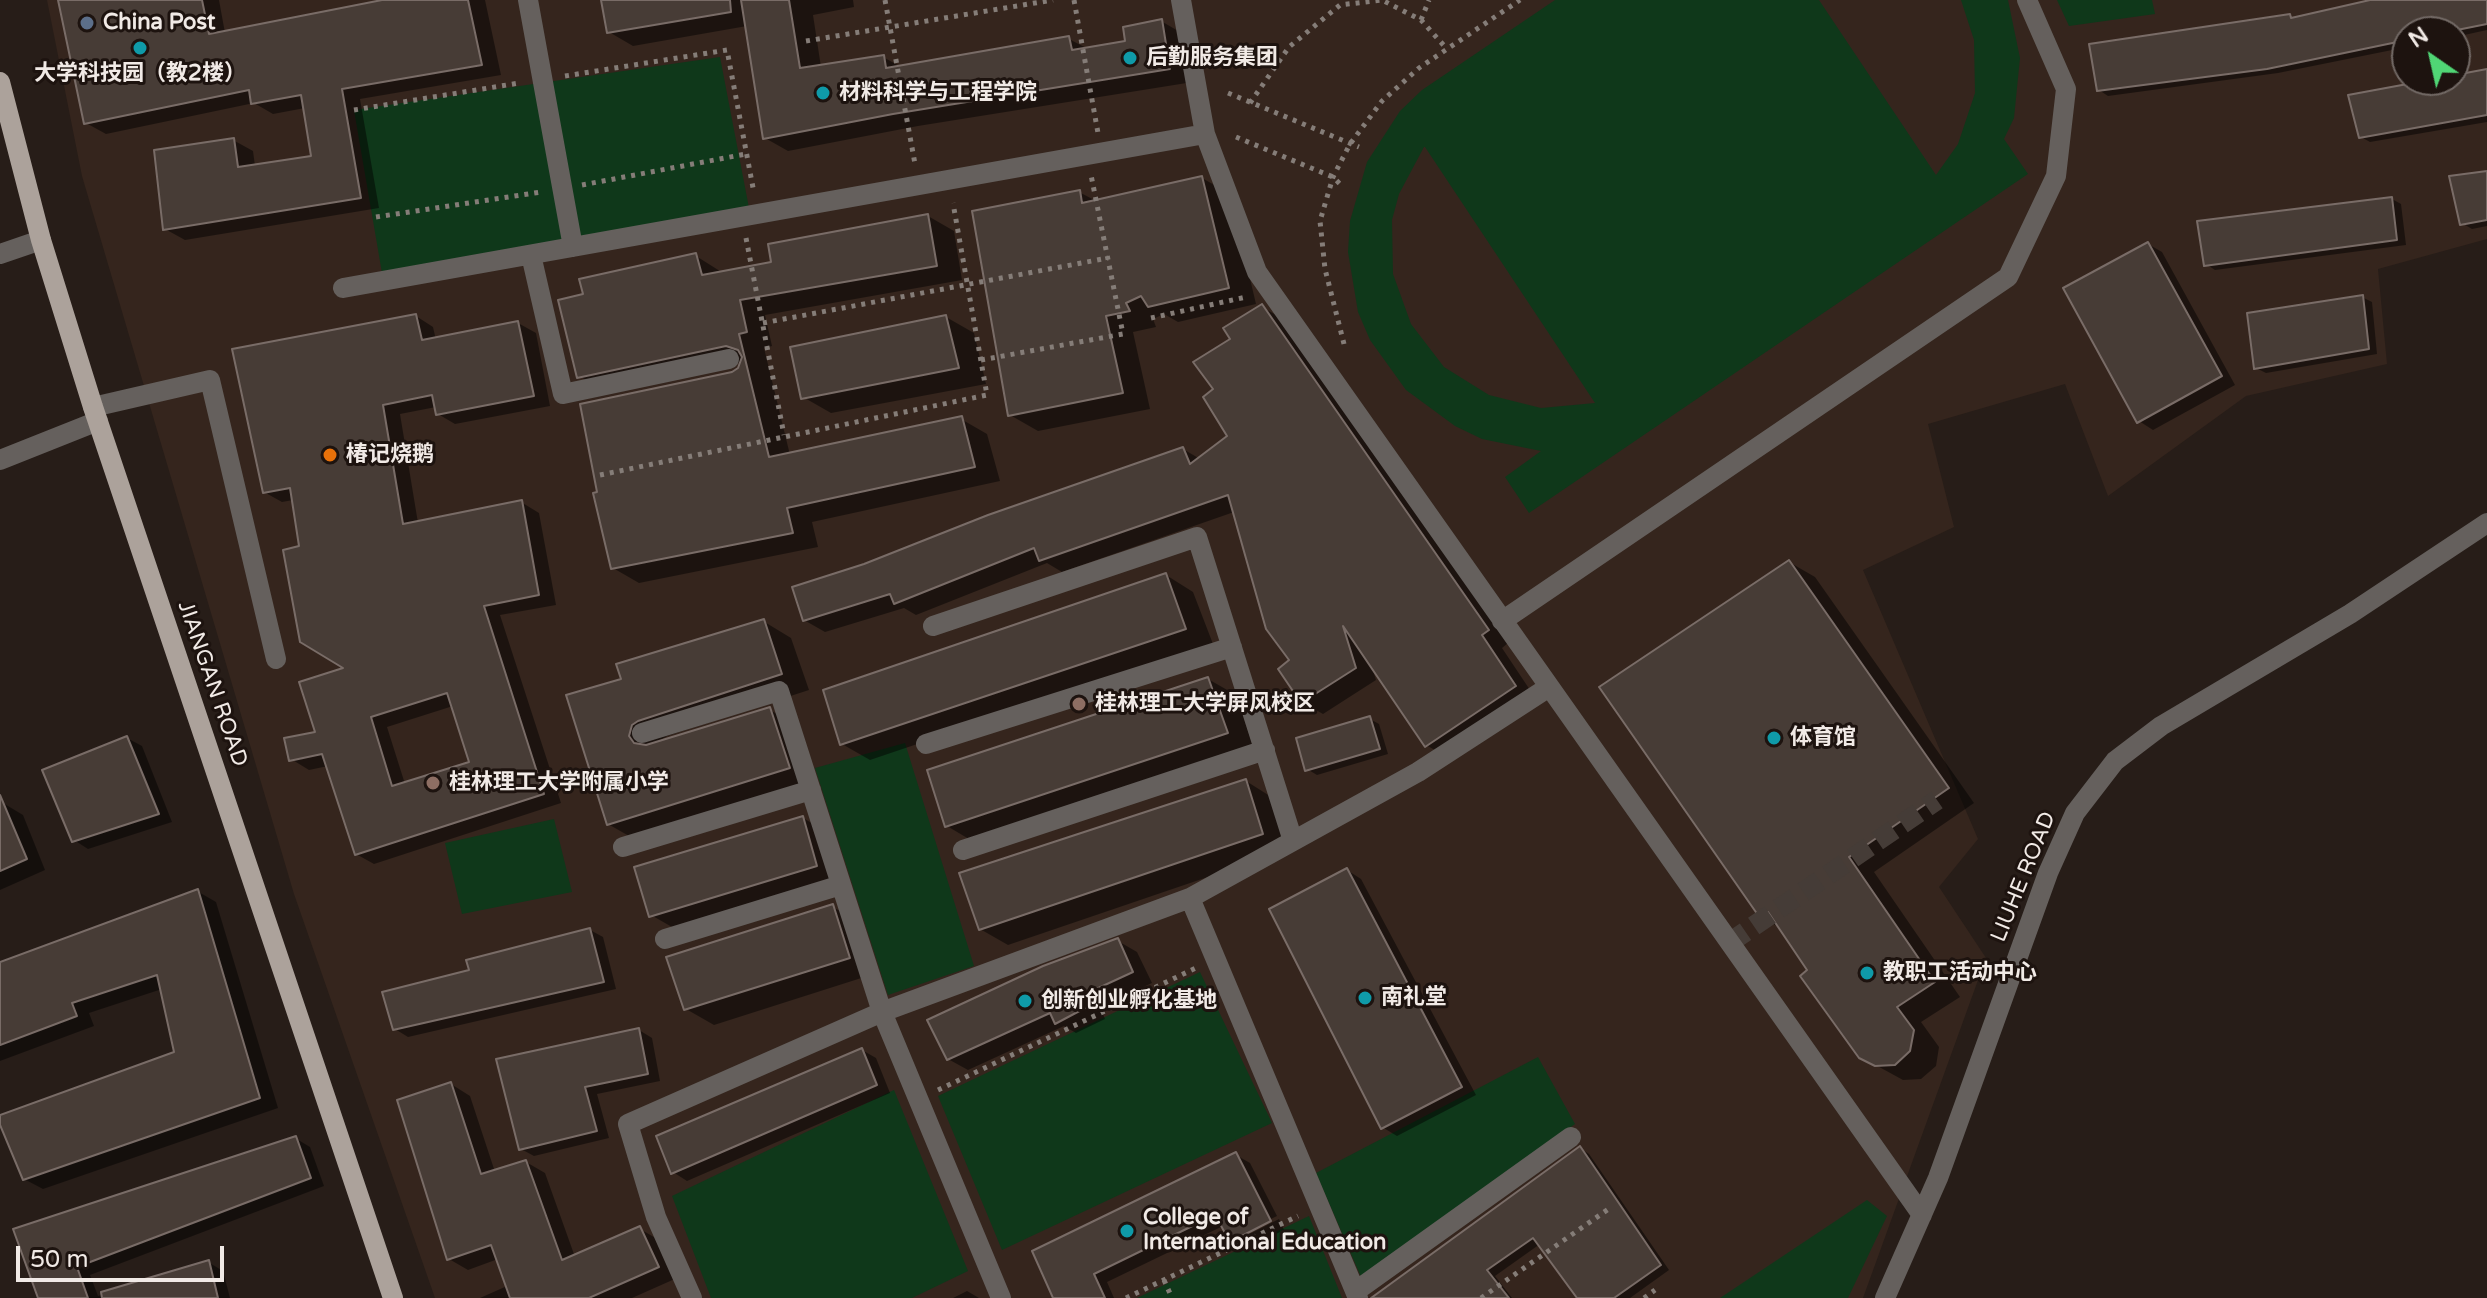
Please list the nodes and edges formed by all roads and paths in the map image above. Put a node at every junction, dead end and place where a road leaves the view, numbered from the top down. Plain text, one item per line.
1 (528, 0) edge
2 (885, 0) edge
3 (1053, 0) edge
4 (1074, 0) edge
5 (1181, 0) edge
6 (1382, 0) edge
7 (1429, 0) edge
8 (1520, 0) edge
9 (2027, 0) edge
10 (1421, 20) junction
11 (890, 27) junction
12 (806, 41) dead end
13 (1447, 49) junction
14 (543, 79) junction
15 (0, 82) edge
16 (1228, 93) dead end
17 (1250, 103) junction
18 (354, 110) dead end
19 (1205, 134) junction
20 (1236, 137) dead end
21 (1099, 138) dead end
22 (1350, 144) junction
23 (1359, 147) dead end
24 (1087, 155) junction
25 (1333, 177) junction
26 (918, 185) junction
27 (1341, 185) dead end
28 (951, 194) dead end
29 (750, 216) junction
30 (41, 240) junction
31 (573, 247) junction
32 (0, 254) edge
33 (531, 255) junction
34 (1108, 258) junction
35 (968, 284) junction
36 (343, 288) dead end
37 (1249, 296) dead end
38 (1151, 318) dead end
39 (763, 323) junction
40 (1344, 344) dead end
41 (729, 359) dead end
42 (981, 360) junction
43 (95, 414) junction
44 (784, 435) junction
45 (0, 460) edge
46 (600, 475) dead end
47 (2487, 523) edge
48 (1502, 621) junction
49 (933, 626) dead end
50 (1232, 647) junction
51 (276, 659) dead end
52 (1549, 687) junction
53 (642, 733) dead end
54 (926, 744) dead end
55 (1265, 750) junction
56 (811, 790) junction
57 (1293, 841) junction
58 (623, 847) dead end
59 (963, 850) dead end
60 (841, 885) junction
61 (1190, 898) junction
62 (665, 939) dead end
63 (1215, 959) junction
64 (882, 1012) junction
65 (917, 1100) junction
66 (1571, 1137) dead end
67 (1610, 1208) dead end
68 (1309, 1211) dead end
69 (1922, 1215) junction
70 (1164, 1280) junction
71 (1655, 1290) dead end
72 (1357, 1294) edge
73 (393, 1298) edge
74 (692, 1298) edge
75 (1001, 1298) edge
76 (1126, 1298) edge
77 (1172, 1298) edge
78 (1481, 1298) edge
79 (1644, 1298) edge
80 (1885, 1298) edge

1 - 14 street
2 - 11 path
3 - 11 path
4 - 21 path
5 - 19 street
6 - 10 path
6 - 17 path
7 - 10 path
8 - 13 path
9 - 48 street
10 - 13 path
11 - 12 path
11 - 26 path
13 - 22 path
14 - 18 path
14 - 29 path
14 - 31 street
15 - 30 main road, JIANGAN ROAD
16 - 17 path
17 - 22 path
19 - 24 street
19 - 48 street
20 - 25 path
22 - 23 path
22 - 25 path
24 - 26 street
24 - 34 path
25 - 27 path
25 - 40 path
26 - 29 street
28 - 35 path
29 - 31 street
29 - 39 path
30 - 32 street
30 - 43 main road, JIANGAN ROAD
31 - 33 street
33 - 36 street
33 - 41 street
34 - 35 path
34 - 42 path
35 - 39 path
35 - 42 path
37 - 38 path
39 - 44 path
42 - 44 path
43 - 45 street
43 - 51 street
43 - 73 main road, JIANGAN ROAD
44 - 46 path
47 - 69 street, LIUHE ROAD
48 - 52 street
49 - 50 street
50 - 54 street
50 - 55 street
52 - 57 street
52 - 69 street
53 - 56 street
55 - 57 street
55 - 59 street
56 - 58 street
56 - 60 street
57 - 61 street
60 - 62 street
60 - 64 street
61 - 63 street
61 - 64 street
63 - 65 path
63 - 72 street
64 - 65 street
64 - 74 street
65 - 75 street
66 - 72 street
67 - 78 path
68 - 70 path
69 - 80 street, LIUHE ROAD
70 - 76 path
70 - 77 path
71 - 79 path

